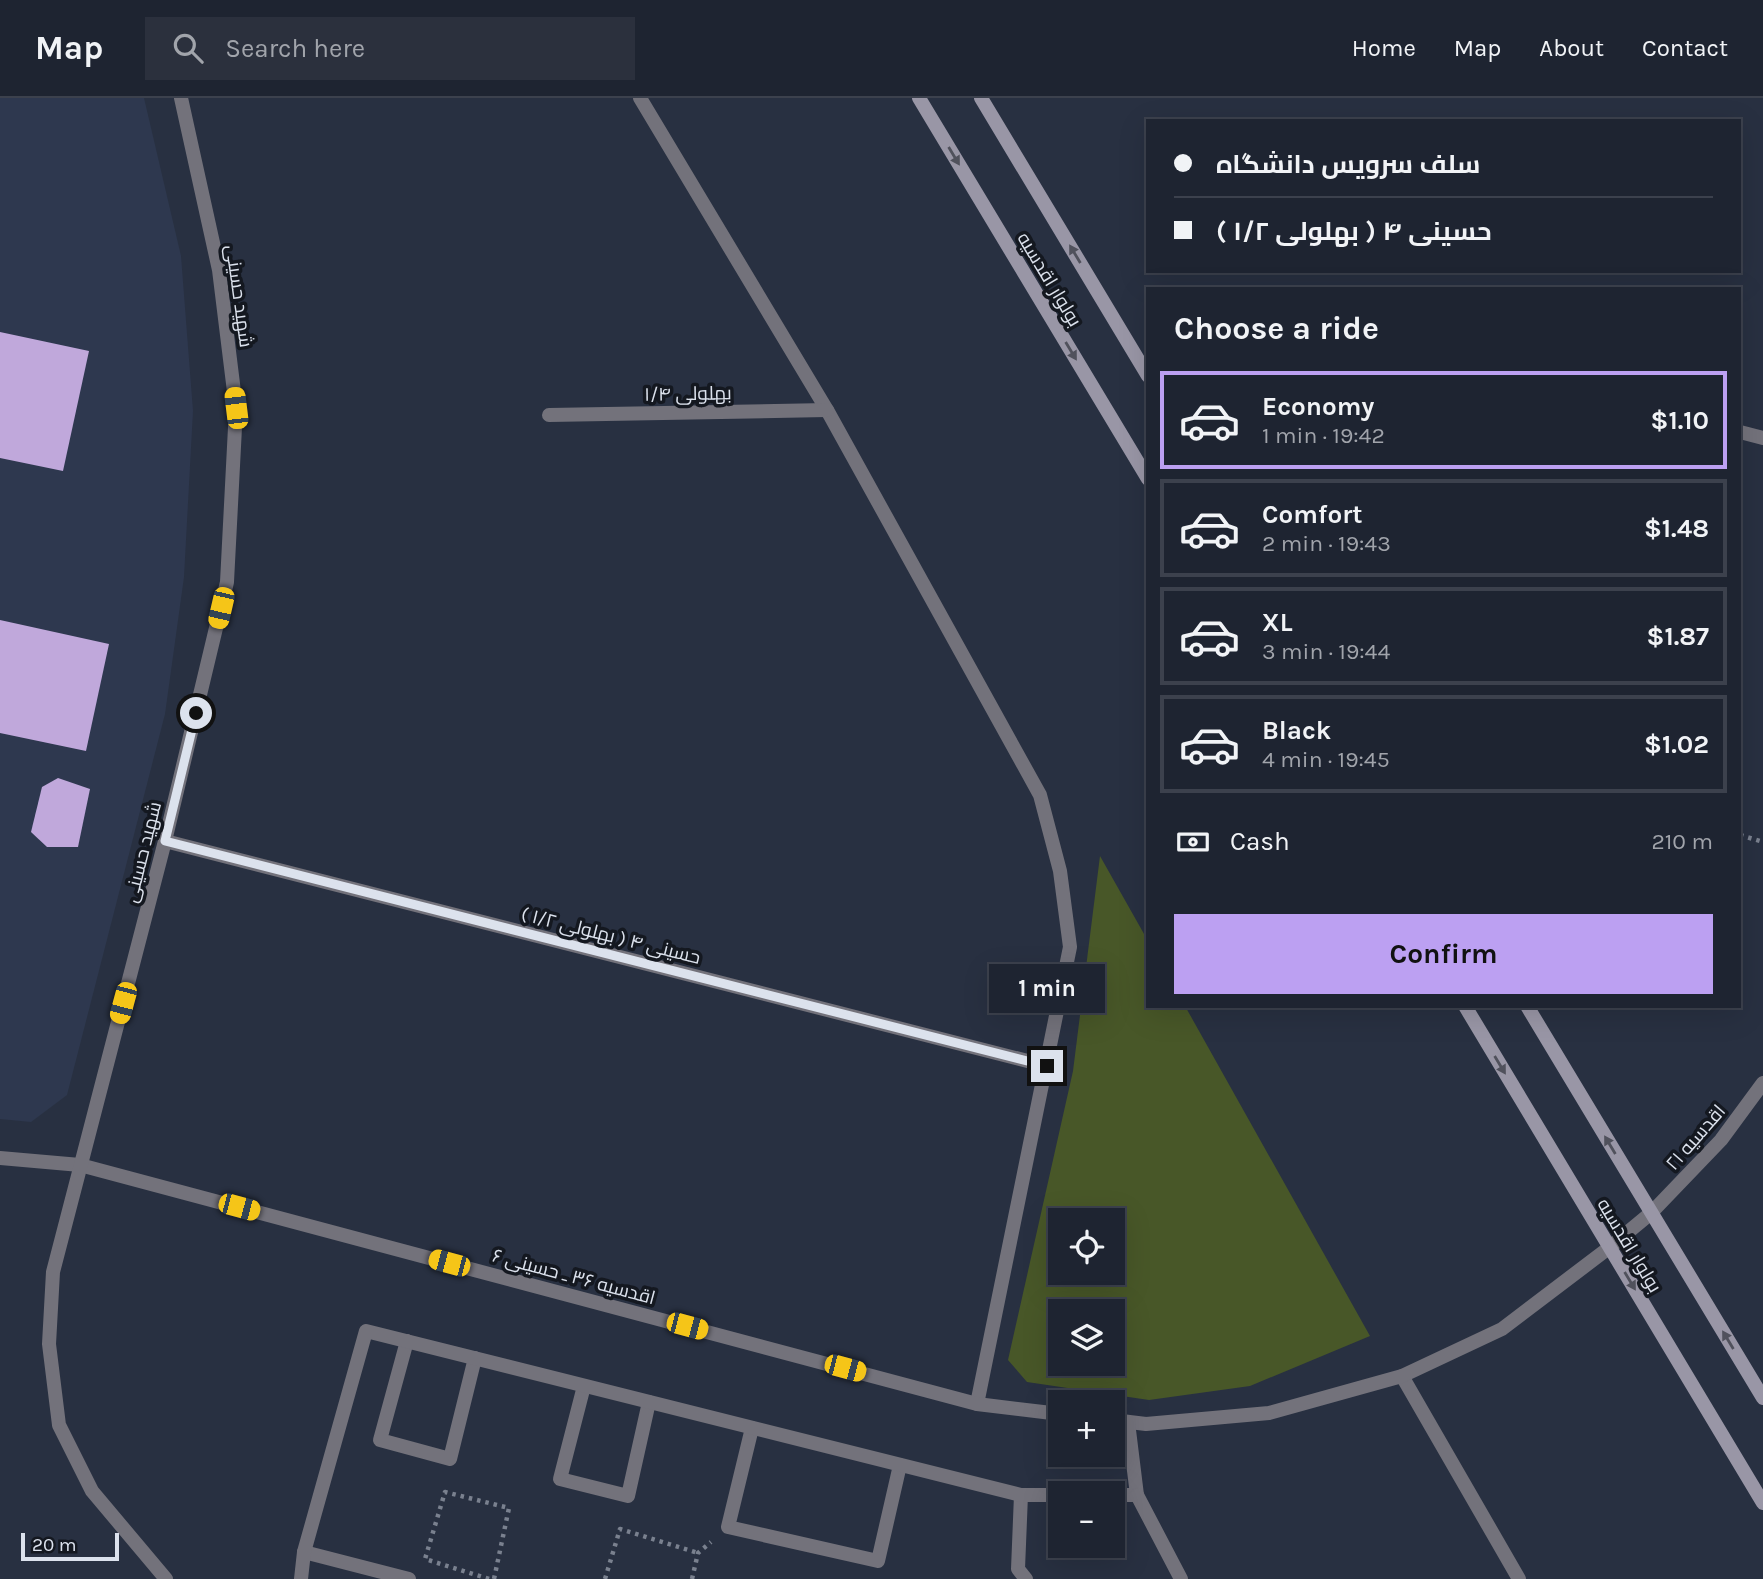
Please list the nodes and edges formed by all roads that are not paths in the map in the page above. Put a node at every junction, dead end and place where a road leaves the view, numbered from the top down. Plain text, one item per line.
1 (181, 98) edge
2 (640, 98) edge
3 (919, 98) edge
4 (981, 98) edge
5 (1146, 373) edge
6 (827, 410) junction
7 (549, 415) dead end
8 (1741, 432) edge
9 (1763, 438) edge
10 (1146, 476) edge
11 (165, 841) junction
12 (1466, 1008) edge
13 (1528, 1008) edge
14 (1047, 1066) junction
15 (1763, 1083) edge
16 (0, 1158) edge
17 (80, 1164) junction
18 (1651, 1213) junction
19 (1610, 1247) junction
20 (407, 1341) junction
21 (475, 1358) junction
22 (1402, 1376) junction
23 (584, 1386) junction
24 (1763, 1398) edge
25 (649, 1402) junction
26 (977, 1404) junction
27 (1048, 1413) edge
28 (1125, 1421) edge
29 (752, 1428) junction
30 (1125, 1443) edge
31 (900, 1465) junction
32 (1021, 1495) junction
33 (1048, 1495) edge
34 (1125, 1495) edge
35 (1137, 1495) junction
36 (1763, 1503) edge
37 (304, 1552) junction
38 (1018, 1576) edge
39 (166, 1579) edge
40 (301, 1579) edge
41 (409, 1579) edge
42 (1181, 1579) edge
43 (1519, 1579) edge

1 - 11 street, شهید حسینی
2 - 6 street
3 -> 10 main road, بولوار اقدسیه
5 -> 4 main road, بولوار اقدسیه
6 - 7 street, بهلولی ۱/۴
6 - 14 street
8 - 9 street
11 - 14 street, حسینی ۴ ( بهلولی ۱/۲ )
11 - 17 street, شهید حسینی
12 -> 19 main road, بولوار اقدسیه
18 -> 13 main road, بولوار اقدسیه
14 - 26 street
15 - 18 street, اقدسیه ۲۱
16 - 17 street, اقدسیه ۳۶ ـ حسینی ۶
17 - 26 street, اقدسیه ۳۶ ـ حسینی ۶
17 - 39 street, شهید حسینی
18 - 19 street, اقدسیه ۲۱
24 -> 18 main road, بولوار اقدسیه
19 - 22 street
19 -> 36 main road, بولوار اقدسیه
20 - 21 street
20 - 21 street
20 - 37 street
21 - 23 street
22 - 28 street
22 - 43 street
23 - 25 street
23 - 25 street
25 - 29 street
26 - 27 street, اقدسیه ۳۶ ـ حسینی ۶
29 - 31 street
29 - 31 street
30 - 35 street
31 - 32 street
32 - 33 street
32 - 38 street
34 - 35 street
35 - 42 street
37 - 40 street
37 - 41 street

